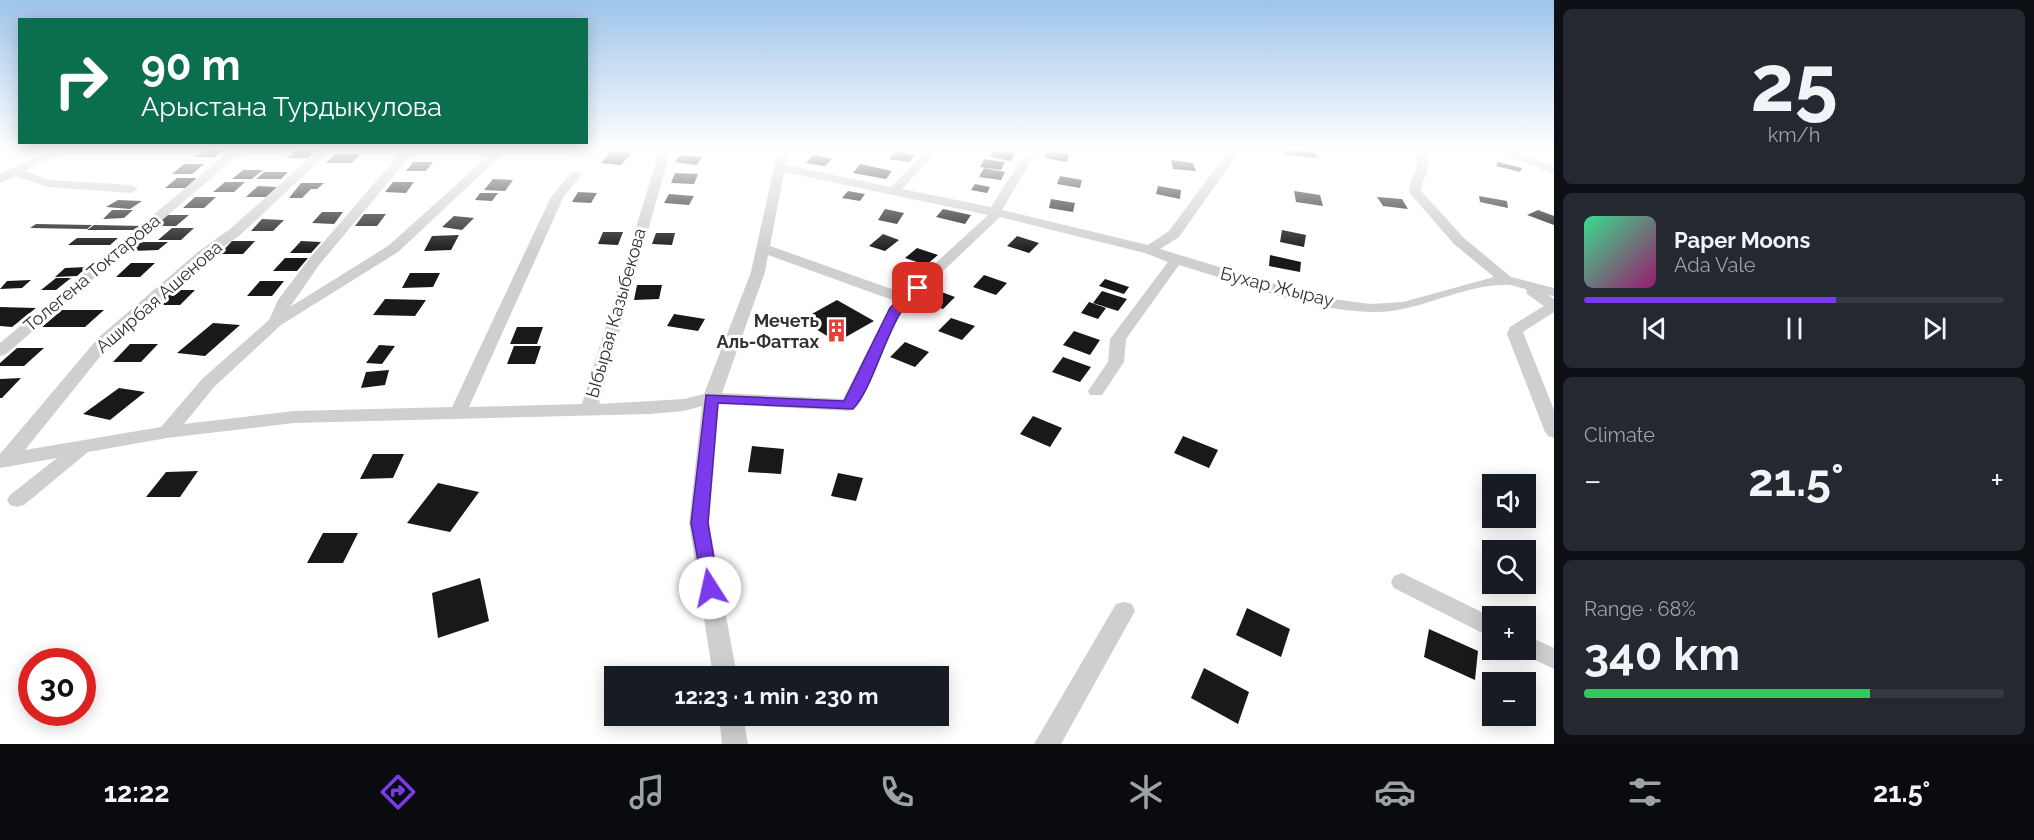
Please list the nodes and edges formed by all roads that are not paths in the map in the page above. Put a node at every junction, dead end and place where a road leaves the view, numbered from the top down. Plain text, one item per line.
1 (58, 184) edge
2 (198, 184) edge
3 (288, 184) edge
4 (381, 184) edge
5 (464, 184) edge
6 (567, 184) edge
7 (655, 184) edge
8 (775, 184) edge
9 (865, 184) edge
10 (901, 184) edge
11 (1013, 184) edge
12 (1211, 184) edge
13 (1416, 184) edge
14 (132, 189) dead end
15 (895, 190) junction
16 (996, 213) junction
17 (762, 248) junction
18 (1150, 250) junction
19 (1176, 260) junction
20 (1513, 281) junction
21 (1554, 292) edge
22 (905, 299) junction
23 (276, 322) junction
24 (0, 351) edge
25 (1096, 391) dead end
26 (711, 398) junction
27 (590, 409) junction
28 (458, 412) junction
29 (167, 432) junction
30 (1554, 432) edge
31 (84, 446) junction
32 (4, 461) edge
33 (17, 500) dead end
34 (1402, 582) dead end
35 (1124, 611) dead end
36 (1482, 623) edge
37 (1536, 650) edge
38 (1554, 659) edge
39 (723, 666) edge
40 (732, 726) edge
41 (735, 744) edge
42 (1047, 744) edge

1 - 14 street
2 - 24 street, Толегена Токтарова
3 - 32 street, Аширбая Ашенова
4 - 23 street
5 - 23 street
6 - 28 street
7 - 27 street, Ыбырая Казыбекова
8 - 17 street
9 - 15 street, Бухар Жырау
10 - 15 street
11 - 16 street
12 - 18 street
13 - 20 street
15 - 16 street, Бухар Жырау
16 - 18 street, Бухар Жырау
16 - 22 street
17 - 22 street
17 - 26 street
18 - 19 street, Бухар Жырау
19 - 20 street, Бухар Жырау
19 - 25 street
20 - 21 street, Бухар Жырау
20 - 30 street
22 - 26 street
23 - 29 street
26 - 27 street
26 - 39 street
27 - 28 street
28 - 29 street
29 - 31 street
31 - 32 street
31 - 33 street
34 - 36 street
35 - 42 street
37 - 38 street
40 - 41 street

